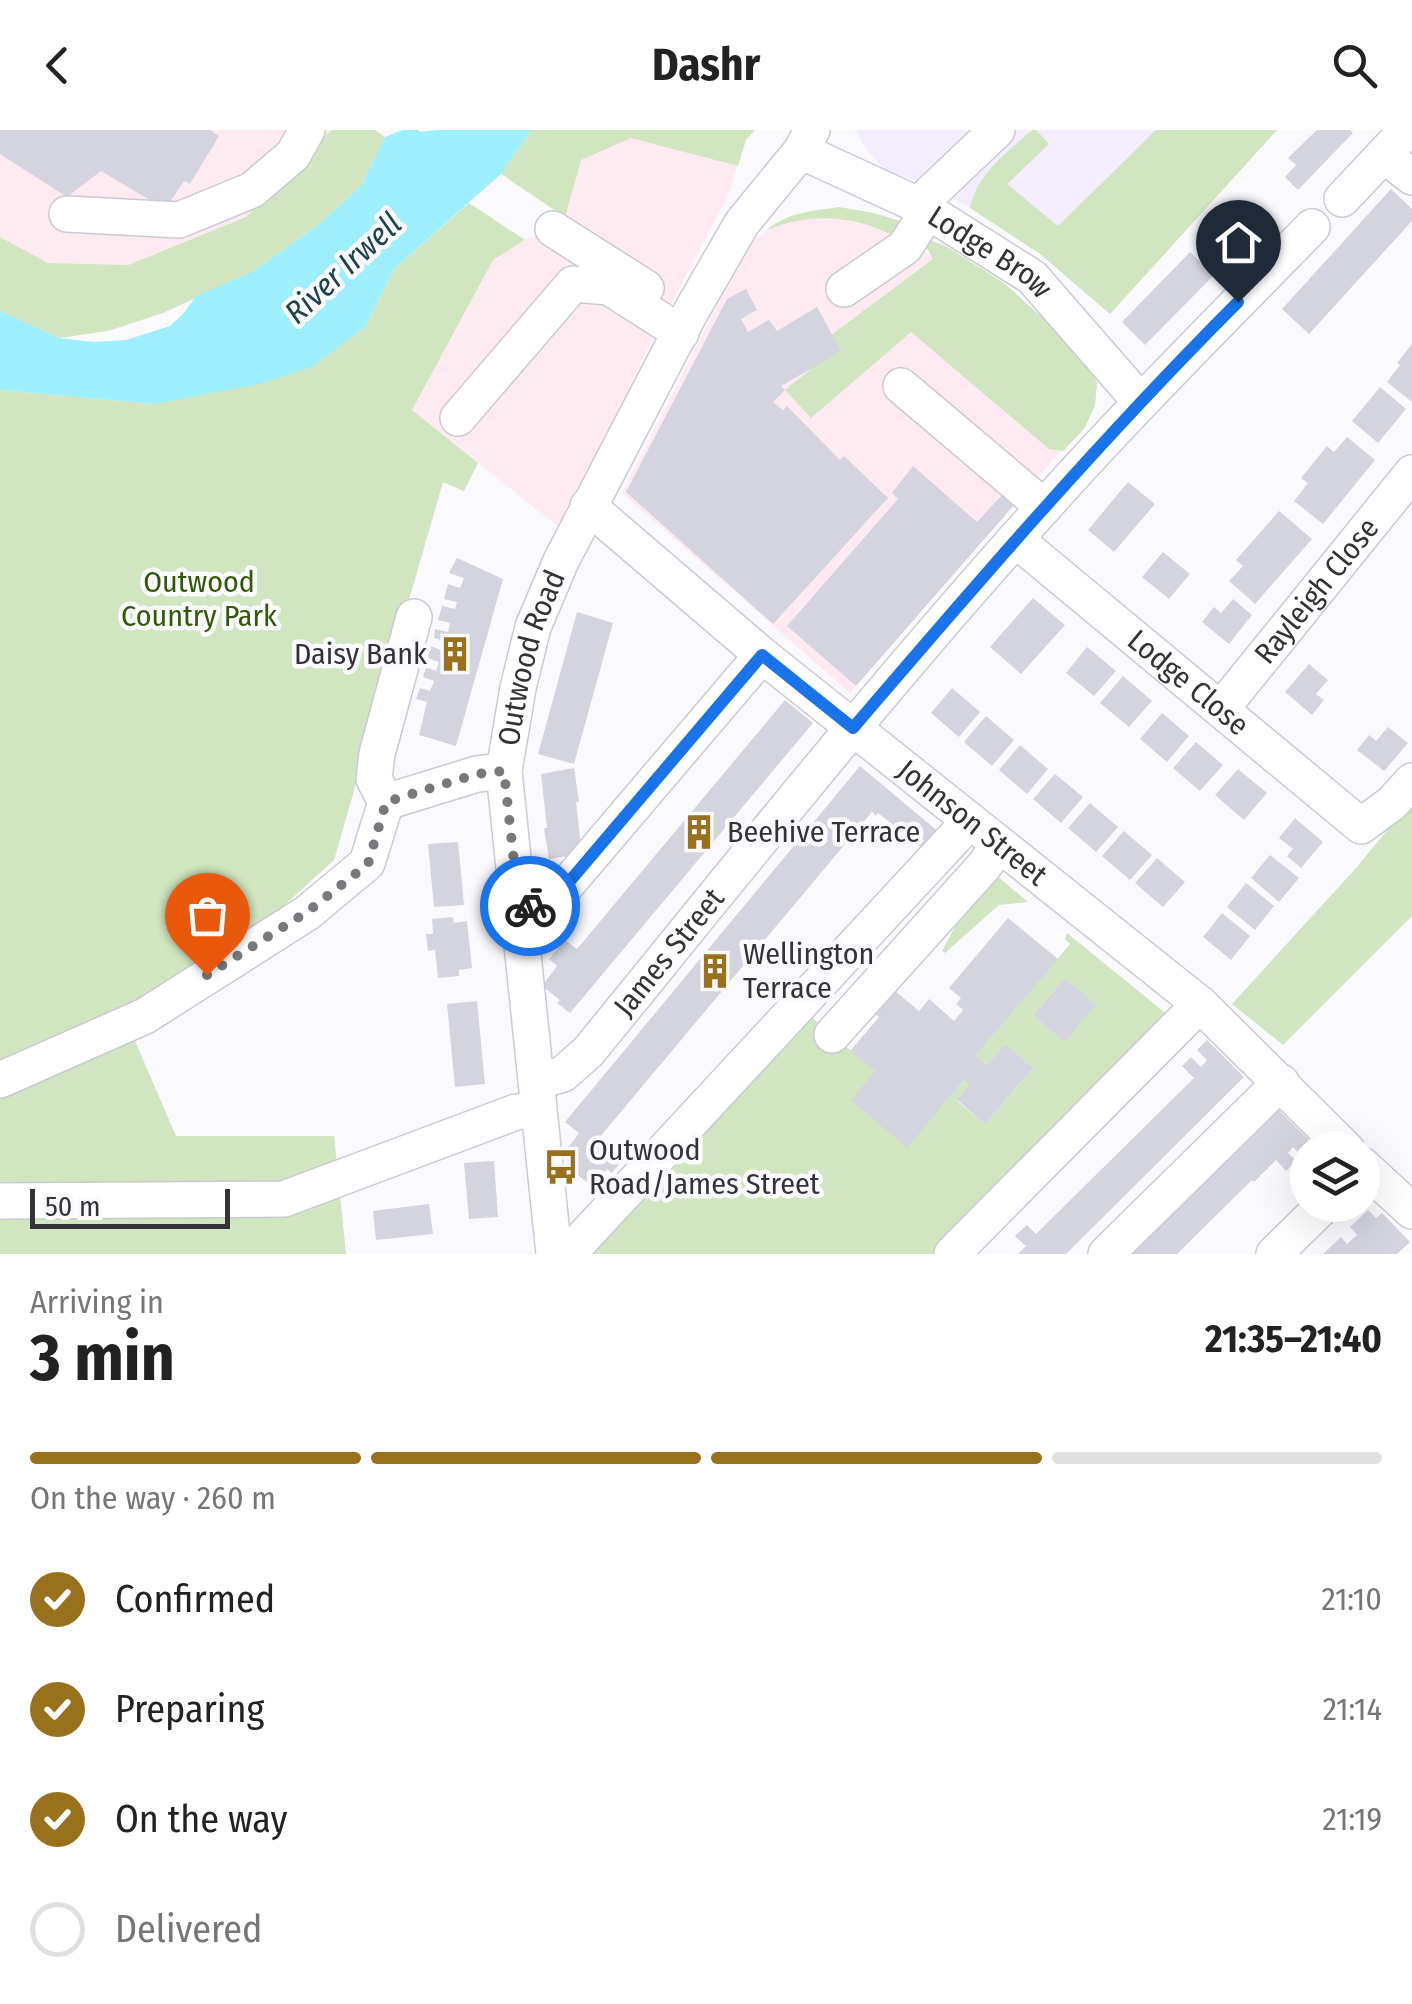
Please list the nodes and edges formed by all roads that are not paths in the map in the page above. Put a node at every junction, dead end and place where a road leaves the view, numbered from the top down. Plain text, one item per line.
1 (307, 130) edge
2 (997, 130) edge
3 (807, 140) edge
4 (1396, 142) edge
5 (1412, 177) edge
6 (1342, 199) dead end
7 (923, 208) junction
8 (67, 214) dead end
9 (1312, 227) dead end
10 (553, 229) dead end
11 (844, 289) dead end
12 (685, 324) junction
13 (901, 386) dead end
14 (1140, 401) junction
15 (458, 418) dead end
16 (1412, 472) edge
17 (588, 506) junction
18 (1044, 506) junction
19 (1015, 539) junction
20 (414, 617) dead end
21 (762, 655) junction
22 (1220, 709) junction
23 (853, 728) junction
24 (504, 771) junction
25 (1412, 781) edge
26 (386, 802) junction
27 (969, 822) junction
28 (999, 845) junction
29 (519, 908) junction
30 (1200, 1004) junction
31 (832, 1035) dead end
32 (0, 1080) edge
33 (1281, 1082) junction
34 (538, 1096) junction
35 (1330, 1132) edge
36 (1380, 1182) edge
37 (0, 1201) edge
38 (1412, 1211) edge
39 (1307, 1222) edge
40 (554, 1254) edge
41 (568, 1254) edge
42 (952, 1254) edge
43 (1106, 1254) edge
44 (1274, 1254) edge

1 - 8 street
2 - 7 street
3 - 7 street, Lodge Brow
3 - 12 street, Outwood Road
4 - 5 street
4 - 6 street
7 - 11 street
7 - 14 street, Lodge Brow
9 - 14 street, James Street
10 - 12 street
12 - 15 street
12 - 17 street, Outwood Road
13 - 18 street
14 - 18 street, James Street
16 - 22 street, Rayleigh Close
17 - 21 street, Johnson Street
17 - 24 street, Outwood Road
18 - 19 street, James Street
19 - 22 street, Lodge Close
19 - 23 street, James Street
20 - 26 street
21 - 23 street, Johnson Street
21 - 29 street
22 - 25 street, Lodge Close
23 - 27 street, Johnson Street
23 - 34 street, James Street
24 - 26 street
24 - 29 street, Outwood Road
26 - 32 street
27 - 28 street, Johnson Street
27 - 41 street
28 - 30 street, Johnson Street
28 - 31 street
29 - 34 street, Outwood Road
30 - 33 street, Johnson Street
30 - 42 street
33 - 35 street, Johnson Street
33 - 43 street
34 - 37 street, James Street
34 - 40 street, Outwood Road
36 - 38 street
39 - 44 street

